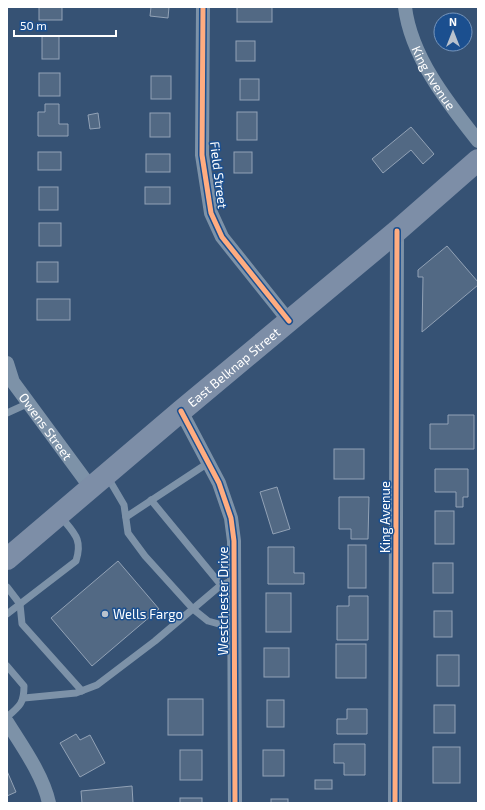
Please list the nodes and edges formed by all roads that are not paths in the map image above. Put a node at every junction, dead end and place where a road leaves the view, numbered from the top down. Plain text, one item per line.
1 (203, 7) edge
2 (405, 7) edge
3 (478, 141) edge
4 (478, 160) edge
5 (397, 231) junction
6 (289, 321) junction
7 (7, 363) edge
8 (28, 402) junction
9 (181, 411) junction
10 (7, 413) edge
11 (208, 463) junction
12 (98, 481) junction
13 (151, 500) junction
14 (59, 515) junction
15 (126, 517) junction
16 (7, 559) edge
17 (234, 580) junction
18 (221, 585) junction
19 (7, 587) edge
20 (20, 604) junction
21 (193, 609) junction
22 (7, 614) edge
23 (234, 626) junction
24 (7, 666) edge
25 (82, 691) junction
26 (24, 698) junction
27 (7, 717) edge
28 (7, 722) edge
29 (49, 803) edge
30 (236, 803) edge
31 (395, 803) edge

1 - 6 street, Field Street
2 - 3 street, King Avenue
4 - 5 main road, East Belknap Street
5 - 6 main road, East Belknap Street
5 - 31 street, King Avenue
6 - 9 main road, East Belknap Street
7 - 8 street, Owens Street
8 - 10 lane
8 - 12 street, Owens Street
9 - 11 street, Westchester Drive
9 - 12 main road, East Belknap Street
11 - 13 lane
11 - 17 street, Westchester Drive
12 - 14 main road, East Belknap Street
12 - 15 lane
13 - 15 lane
13 - 18 lane
14 - 16 main road, East Belknap Street
14 - 20 lane
15 - 21 lane
17 - 18 lane
17 - 23 street, Westchester Drive
18 - 21 lane
19 - 20 lane
20 - 22 lane
20 - 25 lane
21 - 23 lane
21 - 25 lane
23 - 30 street, Westchester Drive
24 - 26 lane
25 - 26 lane
26 - 27 lane
28 - 29 street

